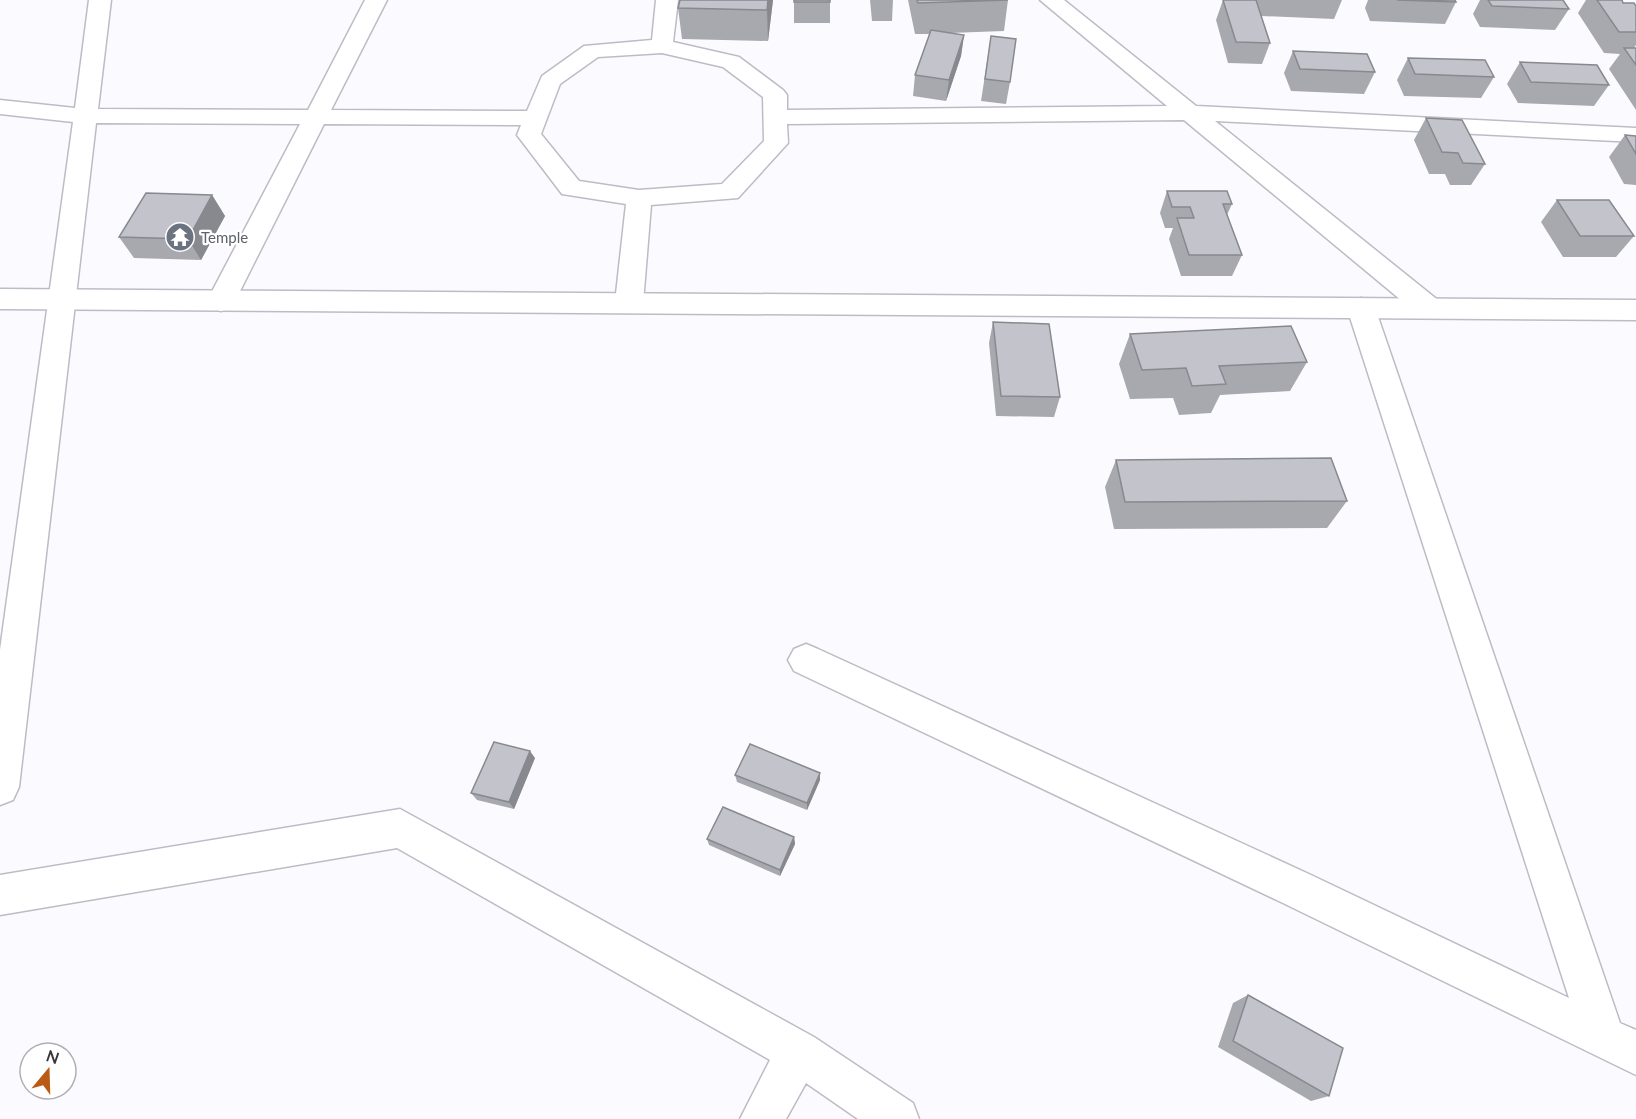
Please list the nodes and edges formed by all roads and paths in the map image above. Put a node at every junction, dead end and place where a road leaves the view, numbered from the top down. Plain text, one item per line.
1 (100, 0) edge
2 (376, 0) edge
3 (667, 0) edge
4 (1052, 0) edge
5 (662, 46) junction
6 (0, 107) edge
7 (1190, 113) junction
8 (85, 116) junction
9 (316, 117) junction
10 (775, 117) junction
11 (536, 118) junction
12 (1636, 135) edge
13 (639, 198) junction
14 (0, 299) edge
15 (62, 300) junction
16 (221, 301) junction
17 (629, 303) junction
18 (1361, 308) junction
19 (1429, 308) junction
20 (1636, 310) edge
21 (806, 660) dead end
22 (0, 787) edge
23 (0, 895) edge
24 (1619, 1045) edge
25 (799, 1052) junction
26 (762, 1119) edge
27 (897, 1119) edge

1 - 8 street
2 - 9 street
3 - 5 street
4 - 7 street
5 - 10 street
5 - 11 street
6 - 8 street
7 - 10 street
7 - 12 street
7 - 19 street
8 - 9 street
8 - 15 street
9 - 11 street
9 - 16 street
10 - 13 street
11 - 13 street
13 - 17 street
14 - 15 street
15 - 16 street
15 - 22 street
16 - 17 street
17 - 18 street
18 - 19 street
18 - 24 street
19 - 20 street
21 - 24 street
23 - 25 street
25 - 26 street
25 - 27 street

